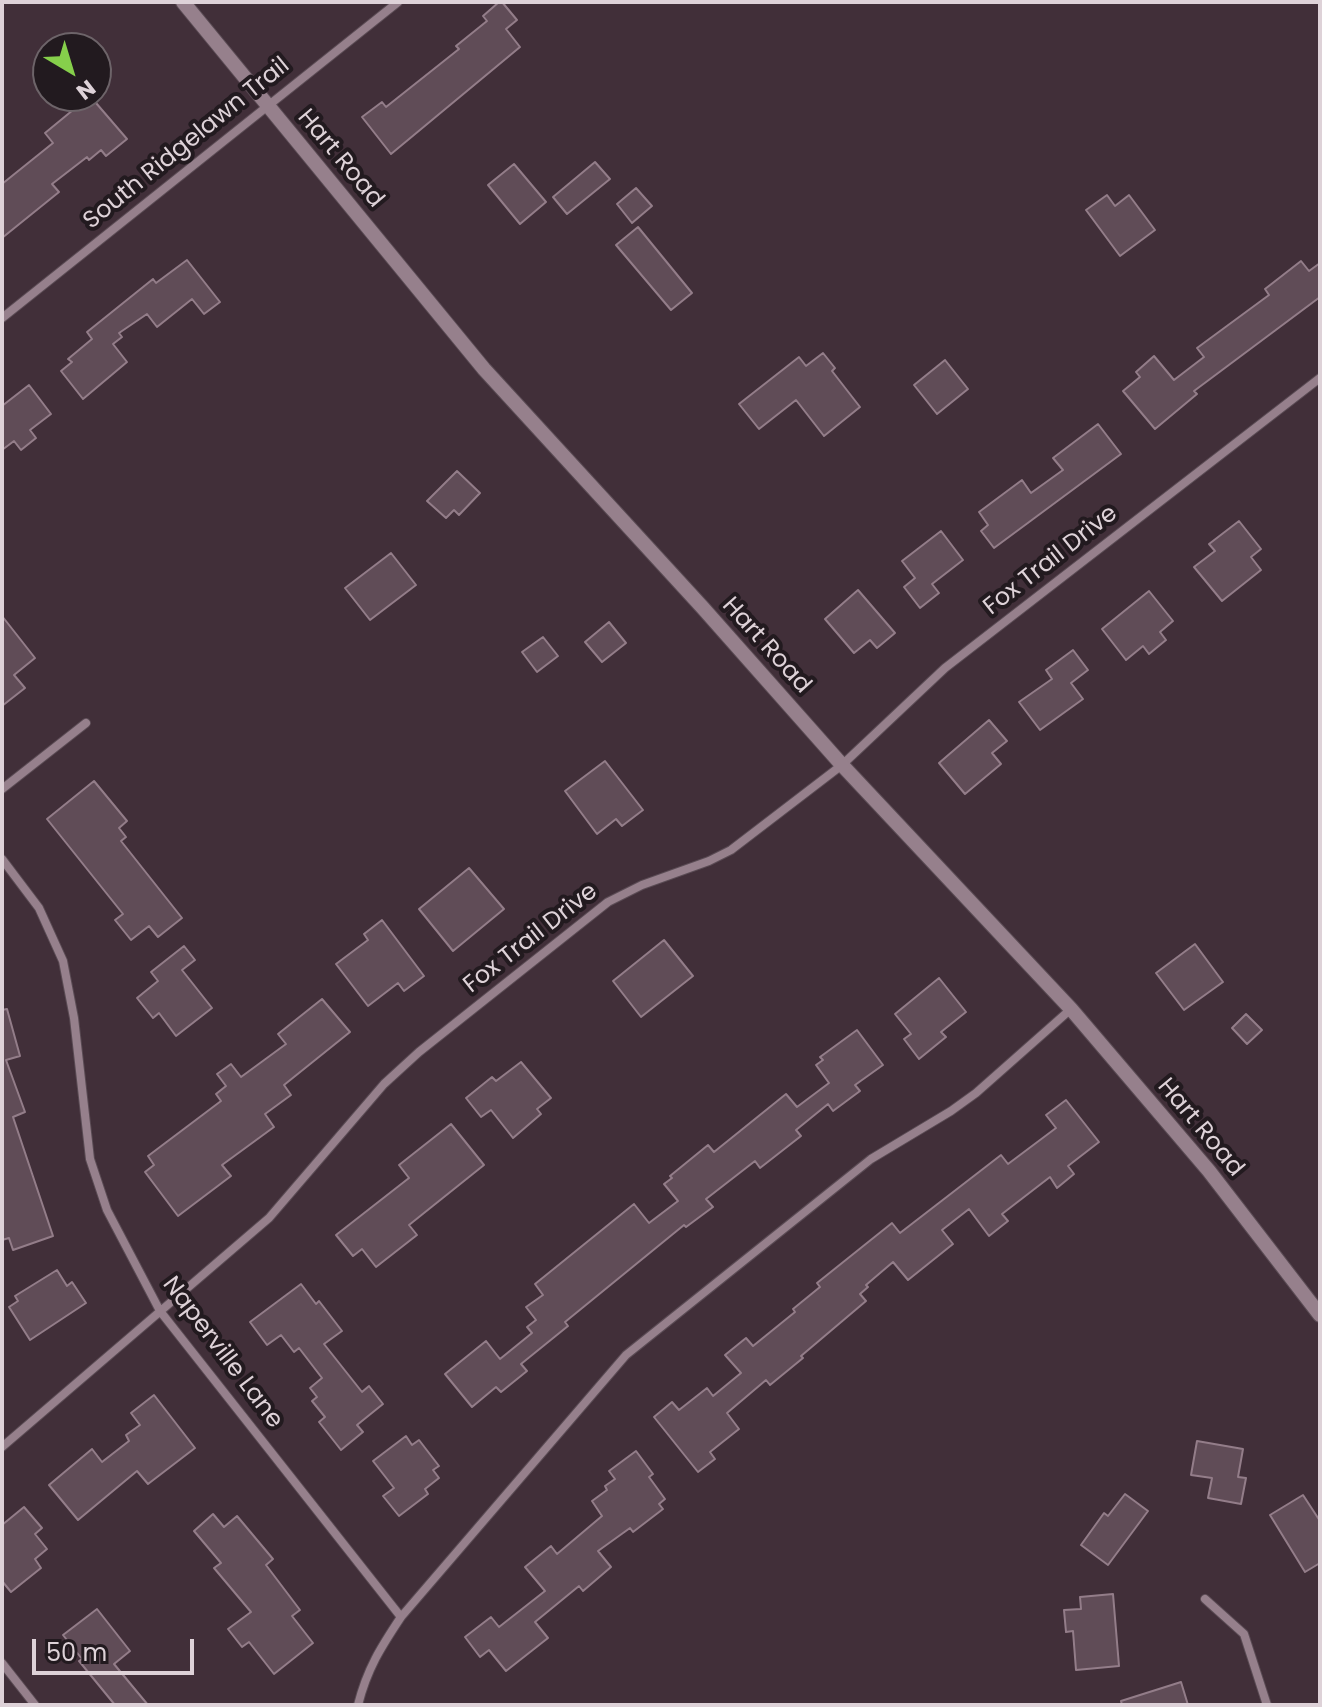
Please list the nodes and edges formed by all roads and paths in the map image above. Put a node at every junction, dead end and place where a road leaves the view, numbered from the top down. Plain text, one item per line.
1 (183, 2) edge
2 (398, 2) edge
3 (267, 106) junction
4 (2, 318) edge
5 (1320, 378) edge
6 (86, 723) dead end
7 (842, 765) junction
8 (2, 789) edge
9 (2, 859) edge
10 (1071, 1009) junction
11 (160, 1311) junction
12 (1320, 1315) edge
13 (2, 1447) edge
14 (1205, 1599) dead end
15 (401, 1617) junction
16 (2, 1663) edge
17 (35, 1705) edge
18 (358, 1705) edge
19 (1267, 1705) edge

1 - 3 street, Hart Road
2 - 3 street, South Ridgelawn Trail
3 - 4 street, South Ridgelawn Trail
3 - 7 street, Hart Road
5 - 7 street, Fox Trail Drive
6 - 8 street
7 - 10 street, Hart Road
7 - 11 street, Fox Trail Drive
9 - 11 street, Naperville Lane
10 - 12 street, Hart Road
10 - 15 street
11 - 13 street, Fox Trail Drive
11 - 15 street, Naperville Lane
14 - 19 street
15 - 18 street
16 - 17 street

